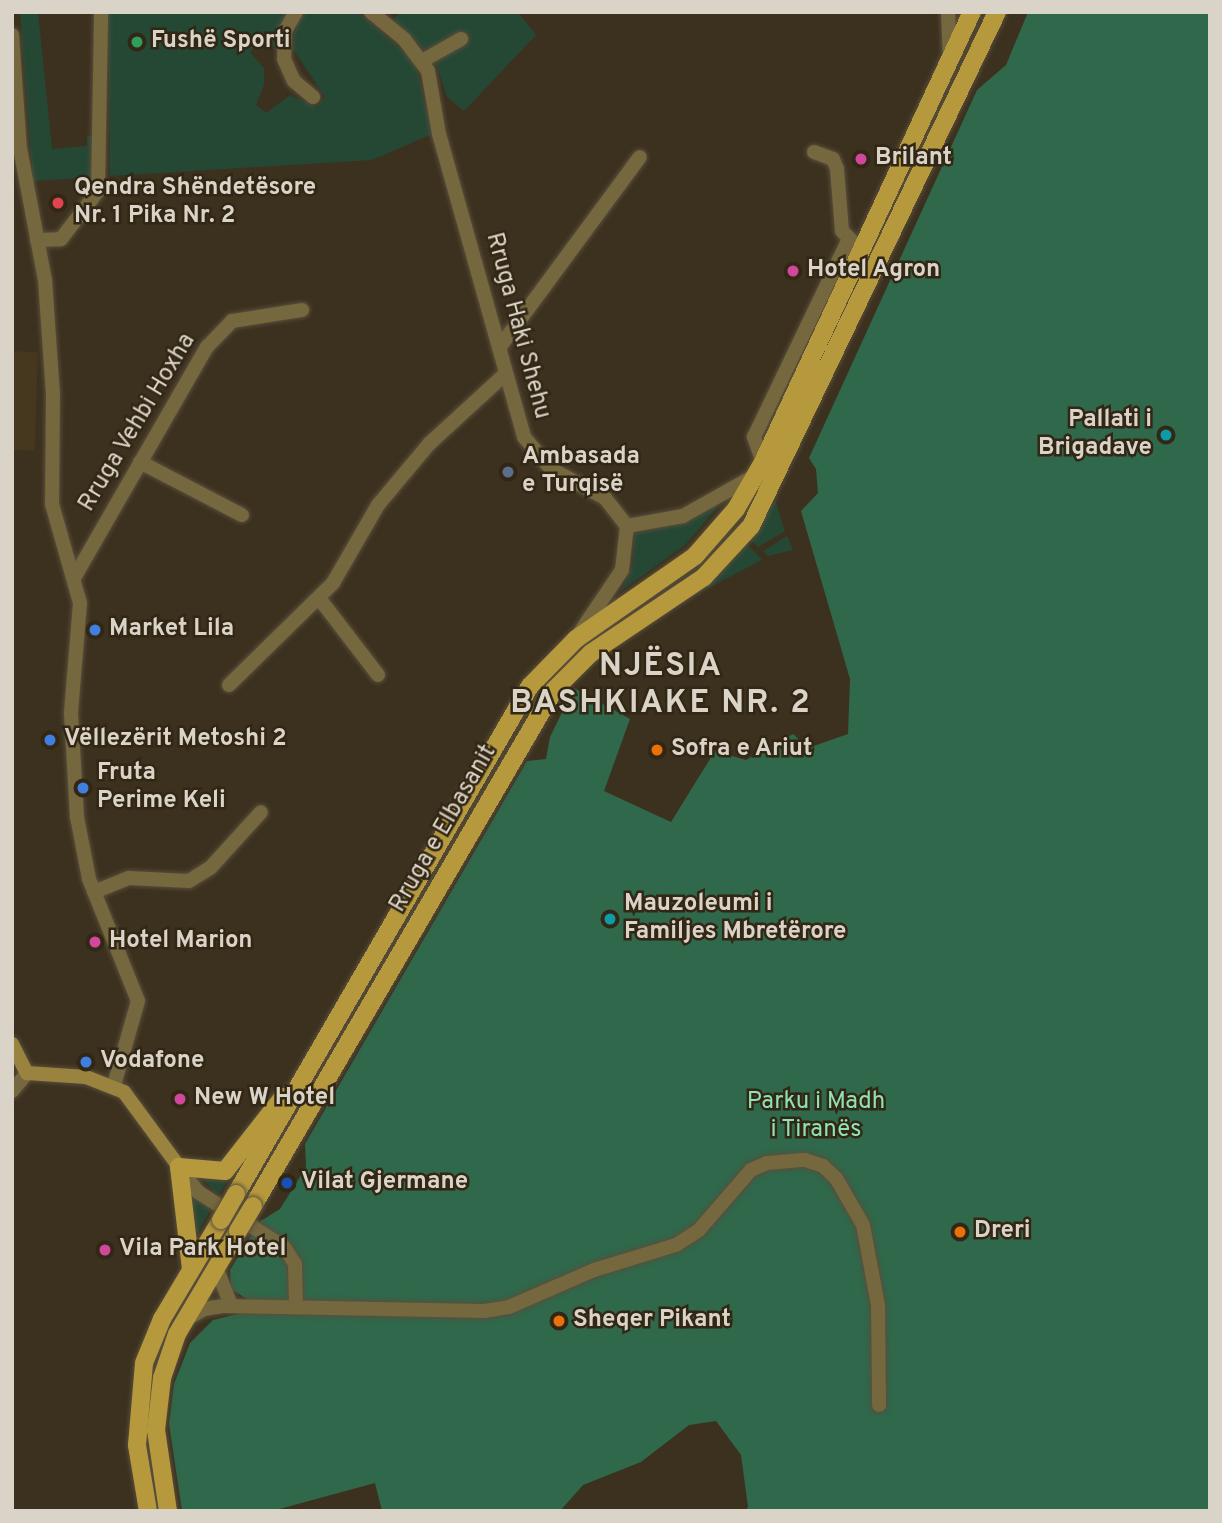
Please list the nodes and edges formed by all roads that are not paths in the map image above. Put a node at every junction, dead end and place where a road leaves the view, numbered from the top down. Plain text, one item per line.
1 (101, 12) edge
2 (296, 12) edge
3 (948, 12) edge
4 (972, 12) edge
5 (997, 12) edge
6 (379, 15) edge
7 (12, 35) edge
8 (461, 38) dead end
9 (422, 61) junction
10 (951, 62) junction
11 (313, 97) dead end
12 (15, 101) edge
13 (814, 152) dead end
14 (640, 157) dead end
15 (37, 240) junction
16 (854, 244) junction
17 (302, 310) dead end
18 (499, 348) junction
19 (505, 374) junction
20 (141, 462) junction
21 (759, 468) junction
22 (242, 514) dead end
23 (627, 526) junction
24 (74, 578) junction
25 (319, 598) junction
26 (576, 639) junction
27 (378, 675) dead end
28 (229, 685) dead end
29 (261, 813) dead end
30 (94, 892) junction
31 (12, 1044) edge
32 (20, 1074) edge
33 (299, 1082) junction
34 (114, 1085) junction
35 (12, 1091) edge
36 (179, 1167) junction
37 (216, 1267) junction
38 (191, 1269) junction
39 (231, 1306) junction
40 (296, 1306) junction
41 (185, 1320) junction
42 (879, 1405) dead end
43 (148, 1511) edge
44 (168, 1511) edge

1 - 15 street
2 - 11 street
3 - 10 street
4 - 10 main road, Rruga e Elbasanit
5 - 37 main road, Rruga e Elbasanit, bridge
6 - 9 street
7 - 12 street
8 - 9 street
9 - 18 street, Rruga Haki Shehu
10 - 16 main road, Rruga e Elbasanit
12 - 15 street
13 - 16 street
14 - 18 street
15 - 24 street
16 - 21 main road, Rruga e Elbasanit
17 - 20 street, Rruga Vehbi Hoxha
18 - 19 street, Rruga Haki Shehu
19 - 23 street, Rruga Haki Shehu
19 - 25 street
20 - 22 street
20 - 24 street, Rruga Vehbi Hoxha
21 - 23 street
21 - 26 main road, Rruga e Elbasanit
23 - 26 street
24 - 30 street
25 - 27 street
25 - 28 street
26 - 33 main road, Rruga e Elbasanit
29 - 30 street
30 - 34 street
31 - 32 street
32 - 34 street
32 - 35 street
33 - 36 main road
33 - 38 main road, Rruga e Elbasanit, bridge
34 - 36 street
36 - 38 main road
36 - 40 street
37 - 39 street
37 - 41 main road, Rruga e Elbasanit
38 - 43 main road, Rruga e Elbasanit
39 - 40 street
39 - 41 street
40 - 42 street
41 - 44 main road, Rruga e Elbasanit

